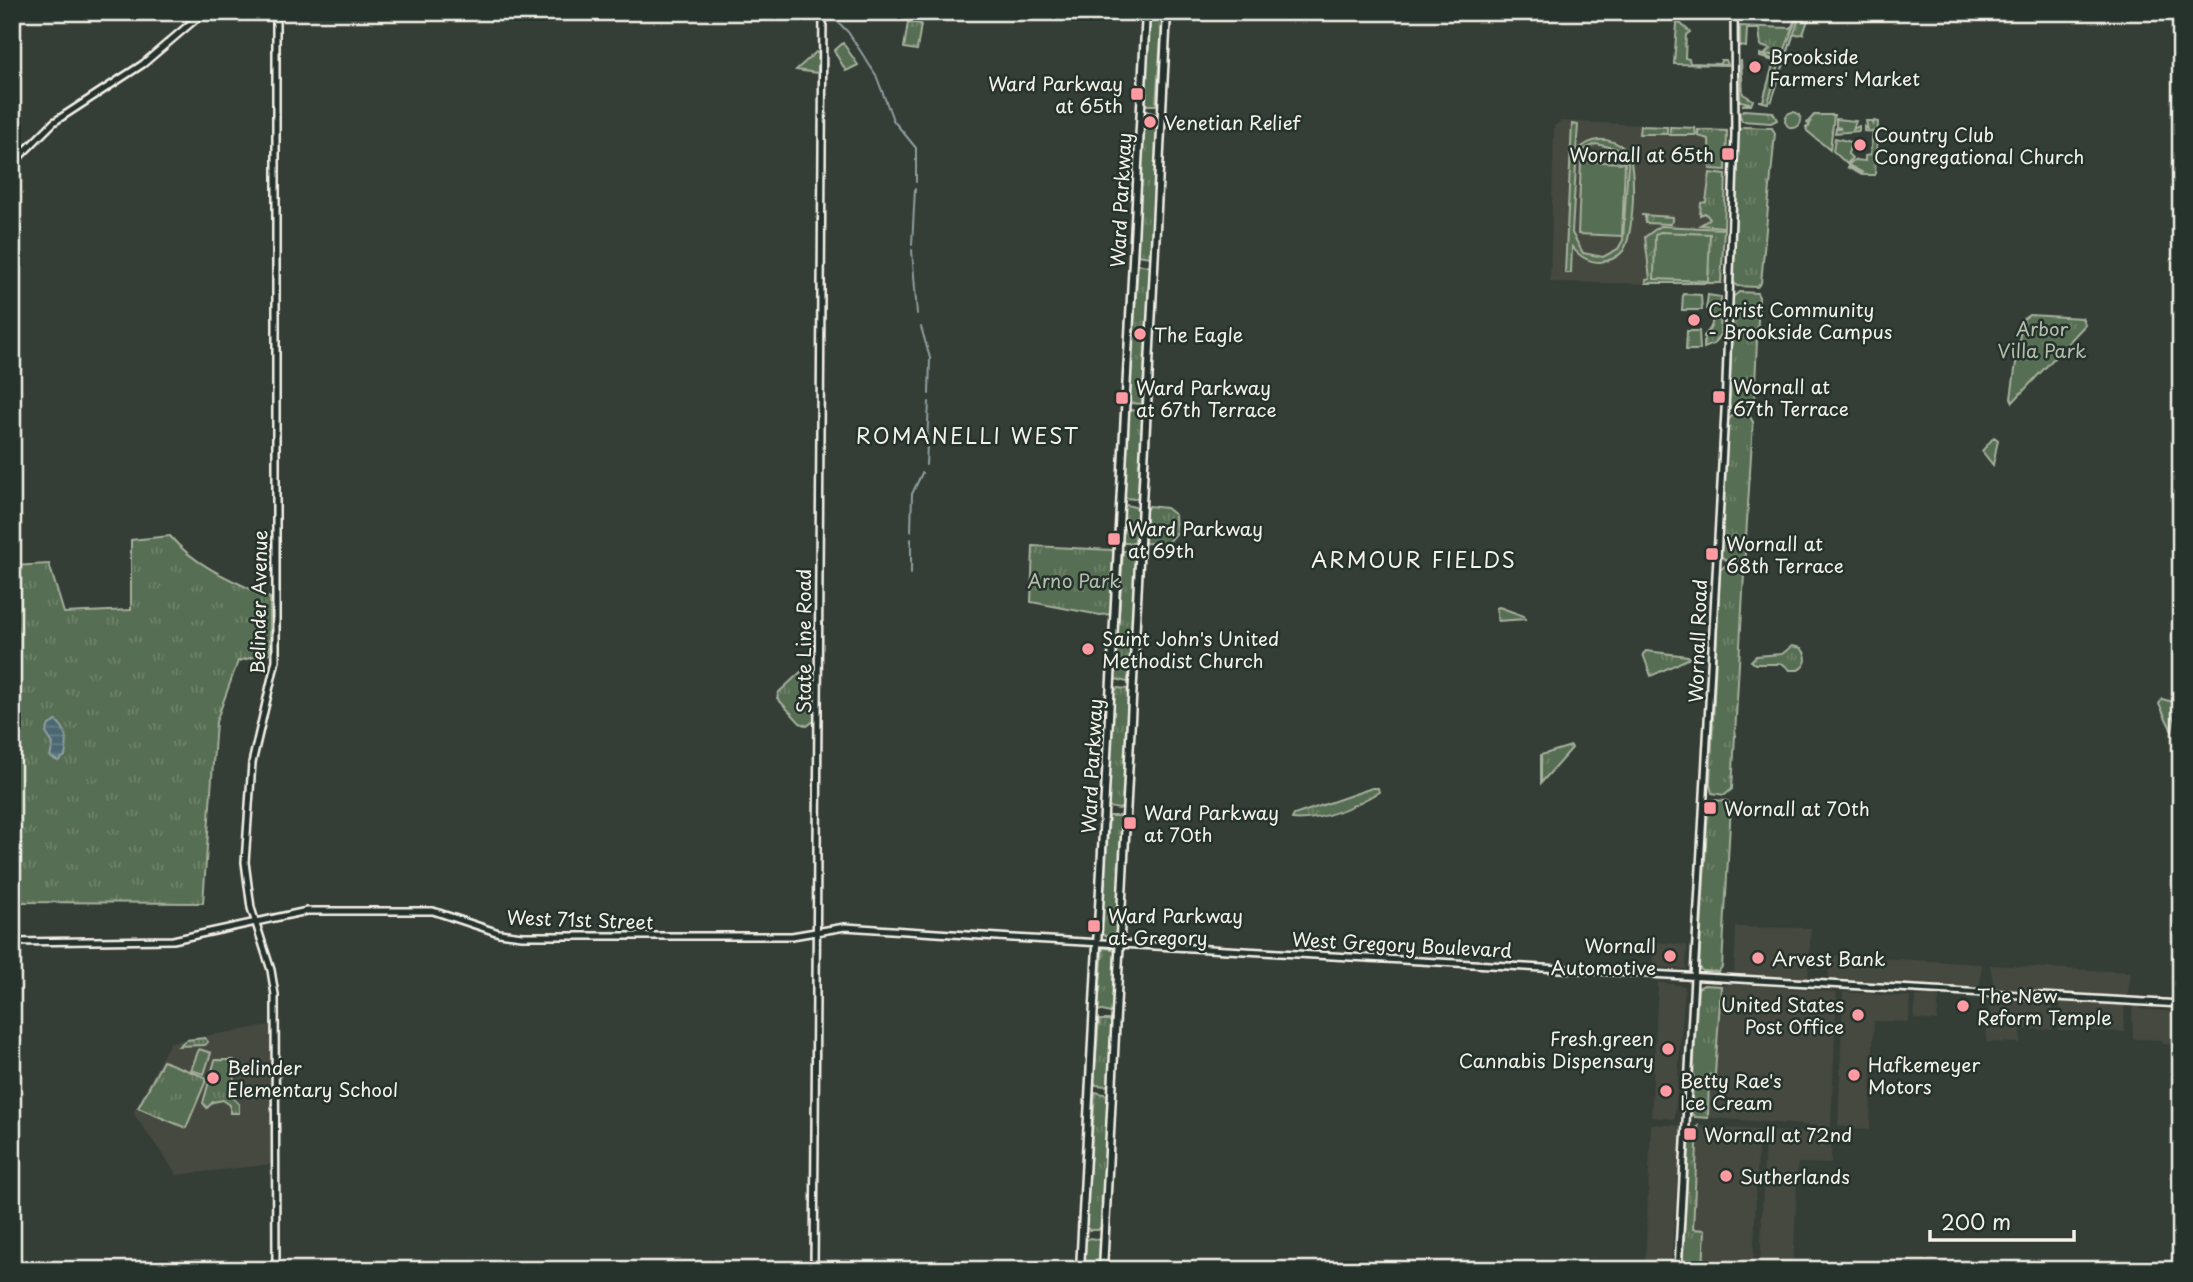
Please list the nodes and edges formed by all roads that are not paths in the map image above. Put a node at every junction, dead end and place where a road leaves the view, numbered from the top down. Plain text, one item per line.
1 (204, 12) edge
2 (276, 12) edge
3 (822, 12) edge
4 (1146, 12) edge
5 (1167, 12) edge
6 (1734, 12) edge
7 (12, 164) edge
8 (255, 920) junction
9 (817, 932) junction
10 (12, 942) edge
11 (1097, 942) junction
12 (1120, 943) junction
13 (1695, 977) junction
14 (2181, 1004) edge
15 (276, 1270) edge
16 (814, 1270) edge
17 (1080, 1270) edge
18 (1103, 1270) edge
19 (1678, 1270) edge

1 - 7 main road
2 - 8 main road, Belinder Avenue
3 - 9 main road, State Line Road
4 - 11 main road, Ward Parkway
5 - 12 main road, Ward Parkway
6 - 13 main road, Wornall Road
8 - 9 main road, West 71st Street
8 - 10 main road, West 71st Street
8 - 15 main road, Belinder Avenue
9 - 11 main road, West Gregory Boulevard
9 - 16 main road, State Line Road
11 - 12 main road, West Gregory Boulevard
11 - 17 main road, Ward Parkway
12 - 13 main road, West Gregory Boulevard
12 - 18 main road, Ward Parkway
13 - 14 main road, West Gregory Boulevard
13 - 19 main road, Wornall Road

